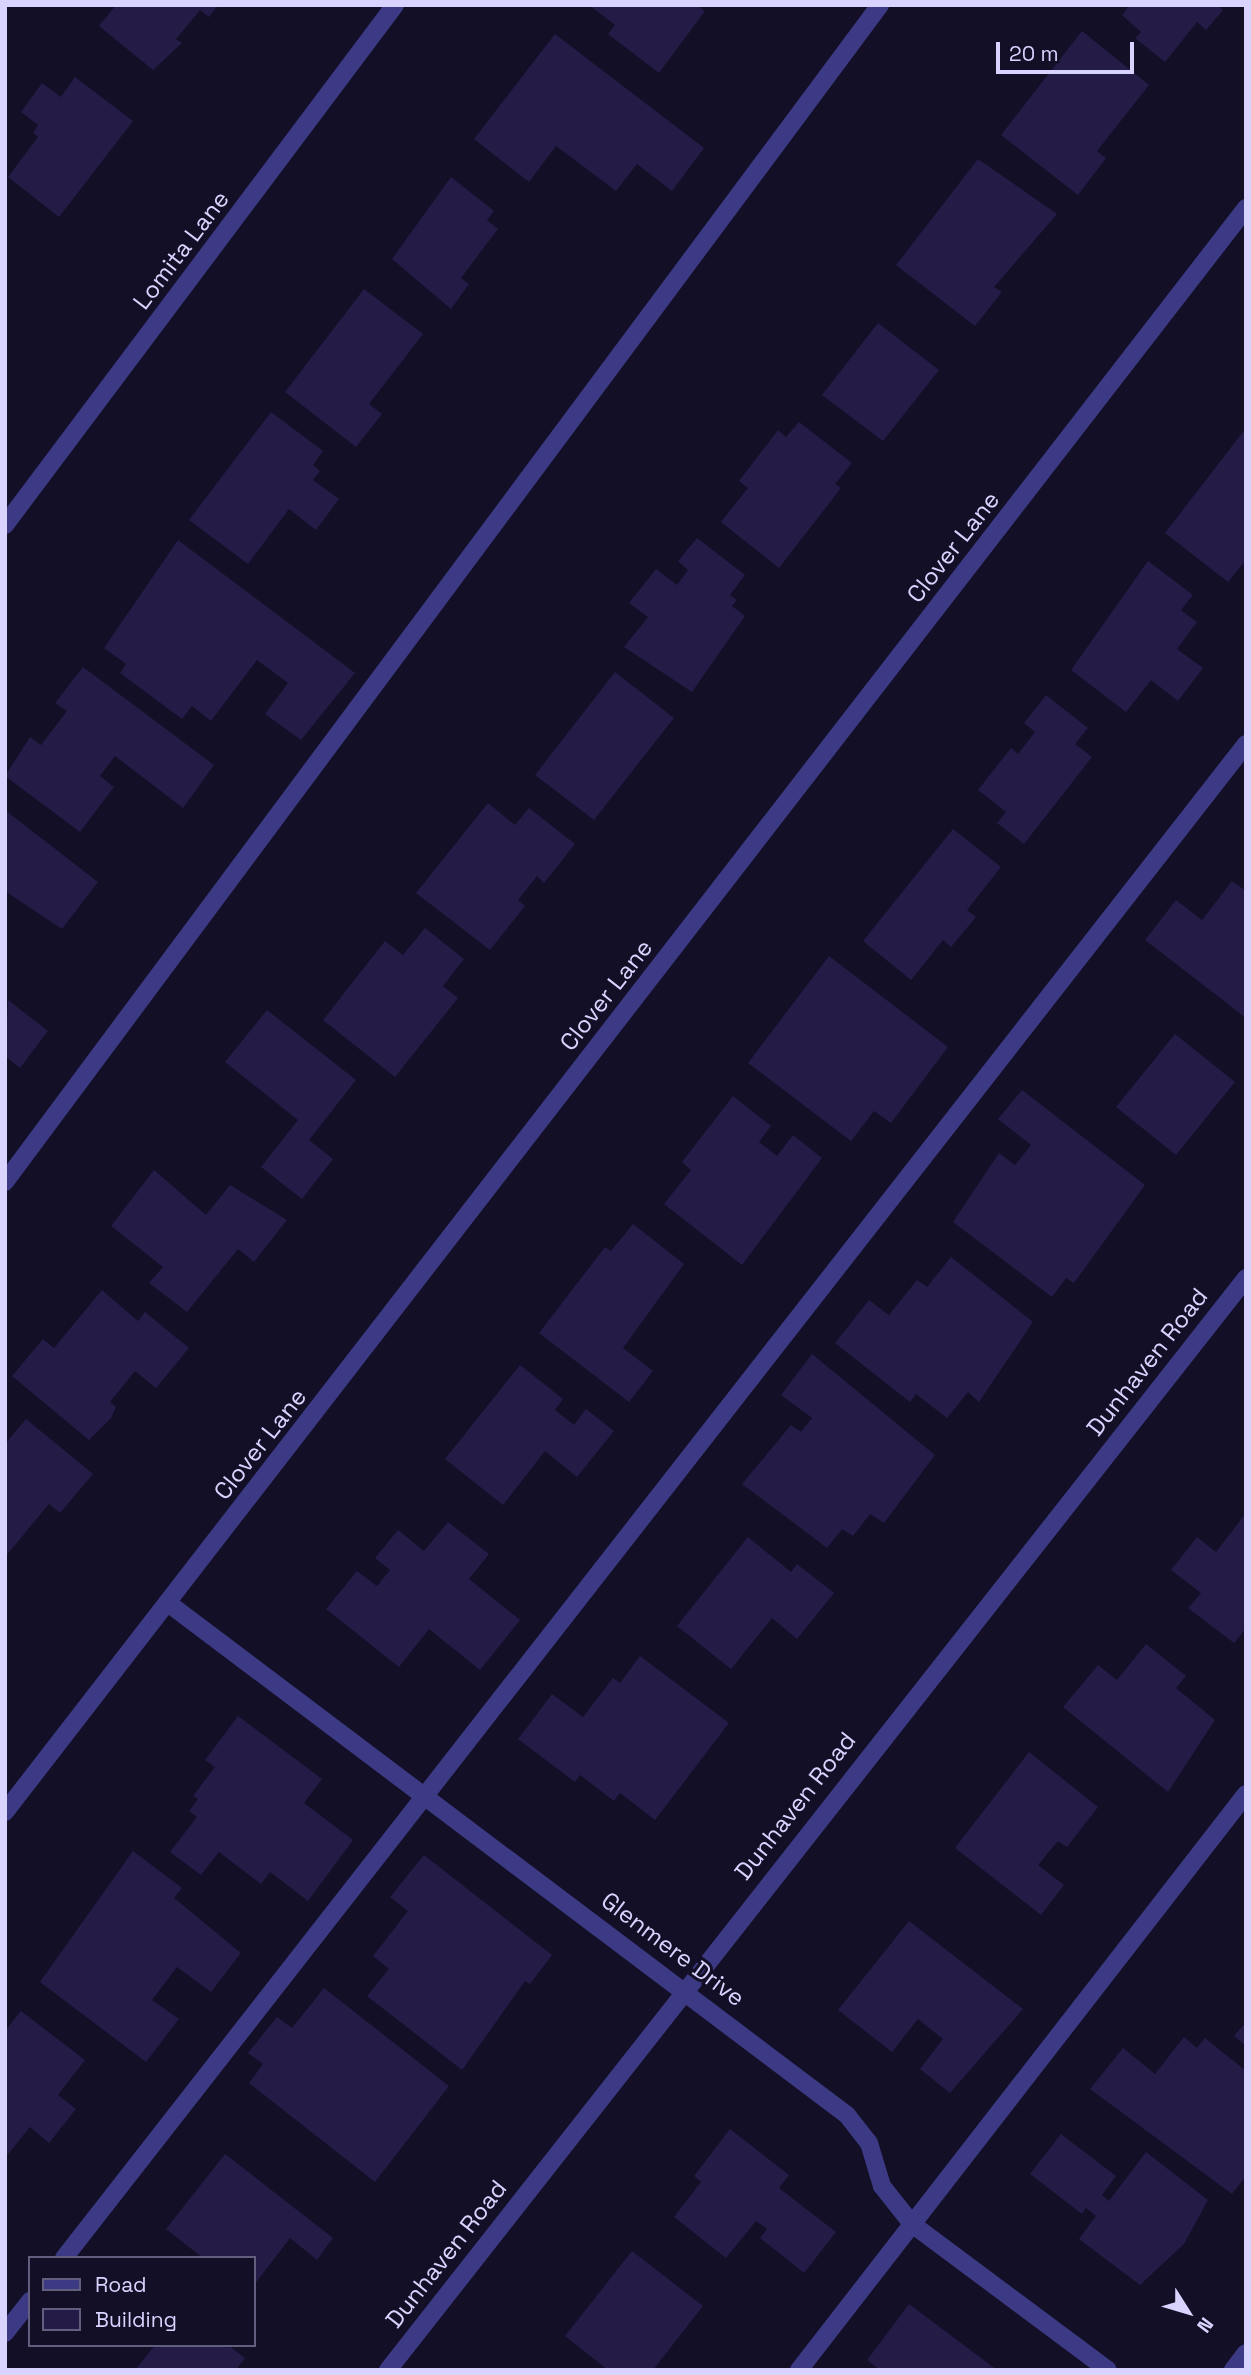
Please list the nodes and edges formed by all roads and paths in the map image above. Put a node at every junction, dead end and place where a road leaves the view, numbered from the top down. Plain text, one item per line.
1 (395, 5) edge
2 (880, 5) edge
3 (1246, 208) edge
4 (5, 525) edge
5 (1246, 744) edge
6 (5, 1182) edge
7 (1246, 1278) edge
8 (168, 1602) junction
9 (1246, 1794) edge
10 (427, 1795) junction
11 (5, 1812) edge
12 (684, 1986) junction
13 (912, 2224) junction
14 (66, 2256) edge
15 (28, 2304) edge
16 (5, 2333) edge
17 (1246, 2353) edge
18 (388, 2370) edge
19 (799, 2370) edge
20 (1108, 2370) edge
21 (1233, 2370) edge

1 - 4 street, Lomita Lane
2 - 6 street
3 - 8 street, Clover Lane
5 - 10 street
7 - 12 street, Dunhaven Road
8 - 10 street, Glenmere Drive
8 - 11 street, Clover Lane
9 - 13 street
10 - 12 street, Glenmere Drive
10 - 14 street
12 - 13 street, Glenmere Drive
12 - 18 street, Dunhaven Road
13 - 19 street
13 - 20 street, Glenmere Drive
15 - 16 street
17 - 21 street

